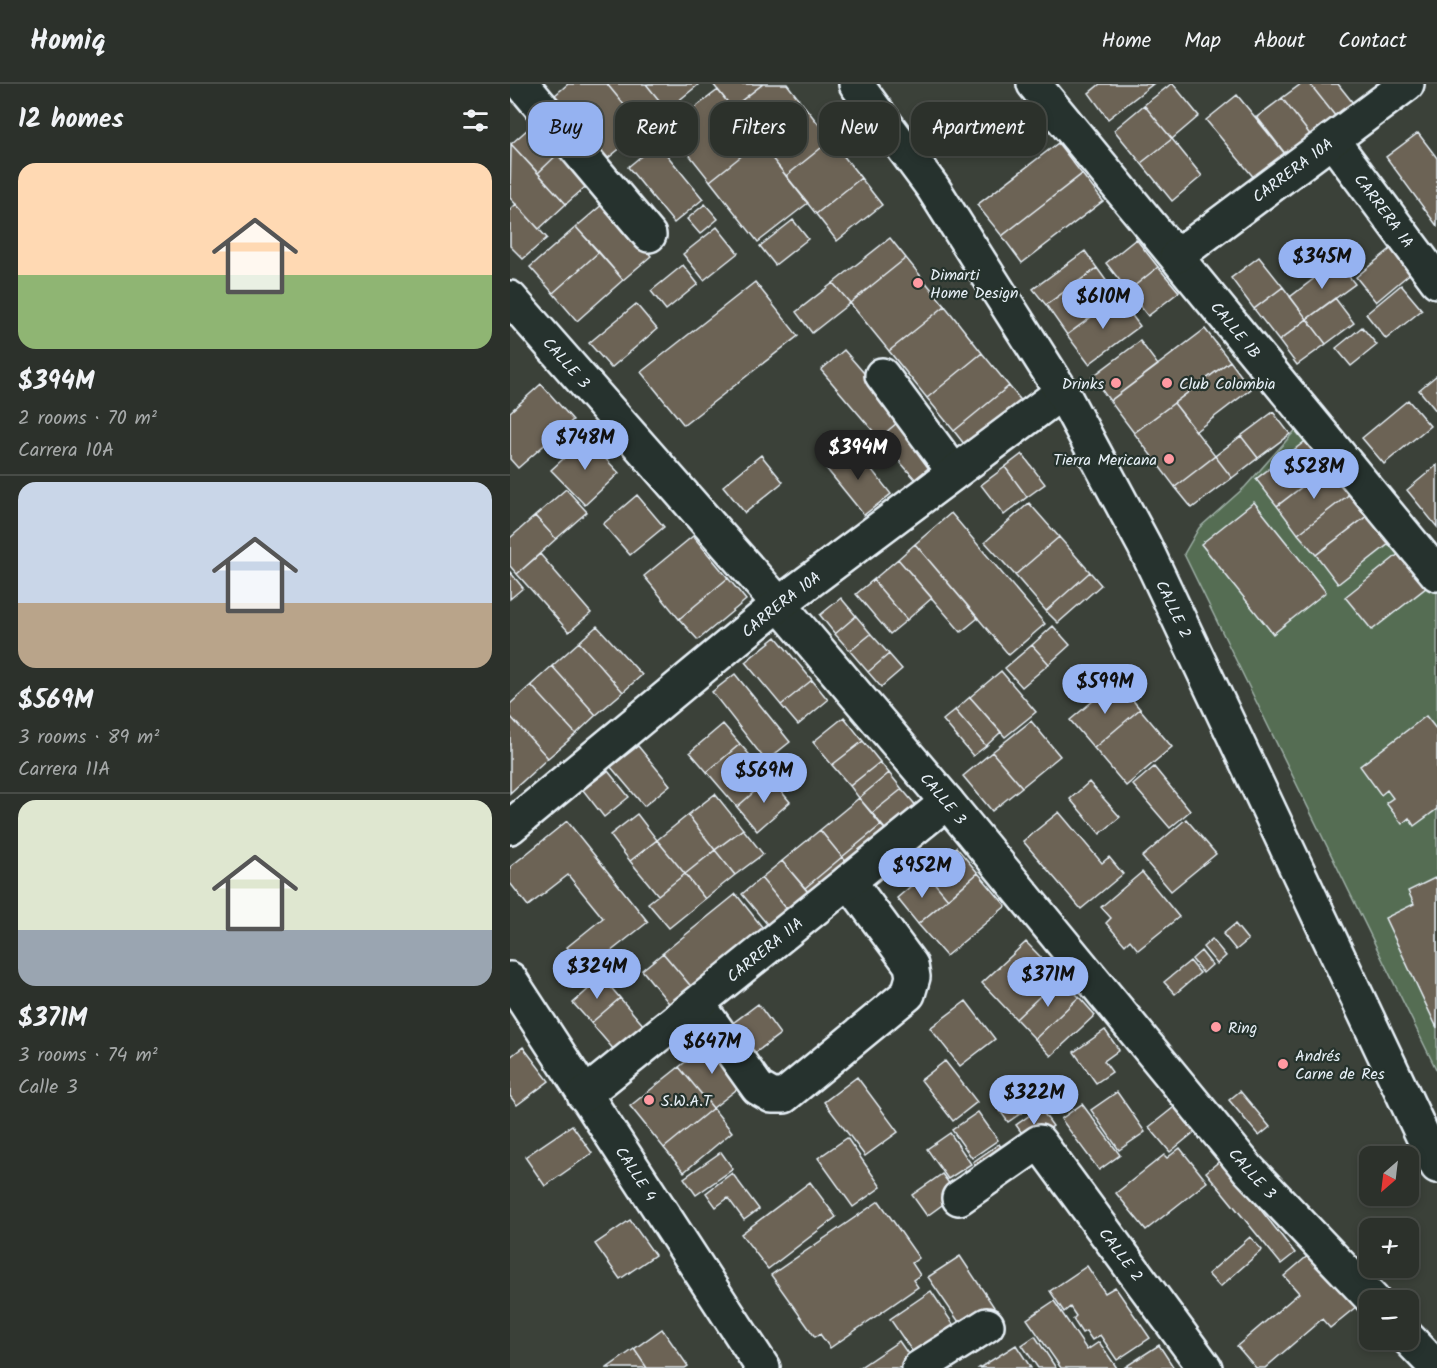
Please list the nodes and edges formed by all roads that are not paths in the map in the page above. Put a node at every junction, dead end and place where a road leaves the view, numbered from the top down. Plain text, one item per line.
1 (522, 84) edge
2 (856, 84) edge
3 (1035, 84) edge
4 (1407, 84) edge
5 (1332, 140) junction
6 (649, 235) dead end
7 (1177, 256) junction
8 (1437, 280) edge
9 (510, 298) edge
10 (882, 375) dead end
11 (1062, 392) junction
12 (954, 472) junction
13 (1437, 574) edge
14 (779, 604) junction
15 (947, 801) junction
16 (510, 827) edge
17 (849, 881) junction
18 (510, 979) edge
19 (698, 1004) junction
20 (584, 1095) junction
21 (1437, 1166) edge
22 (959, 1198) dead end
23 (1363, 1290) edge
24 (987, 1325) dead end
25 (1419, 1349) edge
26 (763, 1368) edge
27 (918, 1368) edge
28 (1205, 1368) edge
29 (1437, 1368) edge

1 - 6 street
2 - 11 street, CALLE 2
3 - 7 street, CALLE 1B
4 - 5 street, CARRERA 10A
5 - 7 street, CARRERA 10A
5 - 8 street, CARRERA 1A
7 - 13 street, CALLE 1B
9 - 14 street, CALLE 3
10 - 12 street
11 - 12 street, CARRERA 10A
11 - 21 street, CALLE 2
12 - 14 street, CARRERA 10A
14 - 15 street, CALLE 3
14 - 16 street, CARRERA 10A
15 - 17 street, CARRERA 11A
15 - 23 street, CALLE 3
17 - 19 street, CARRERA 11A
17 - 19 street
18 - 20 street, CALLE 4
19 - 20 street, CARRERA 11A
20 - 26 street, CALLE 4
22 - 28 street, CALLE 2
24 - 27 street
25 - 29 street

